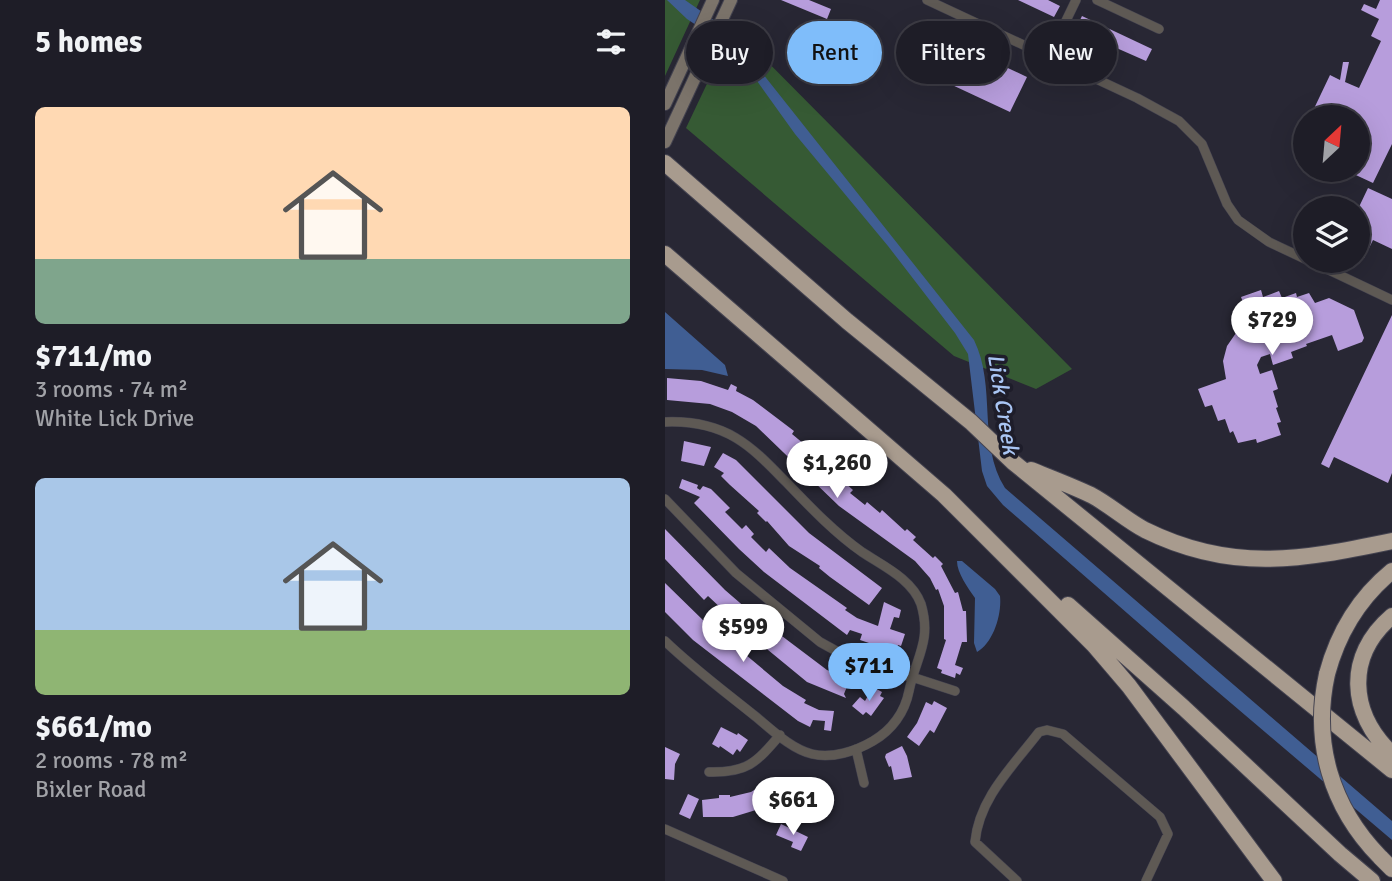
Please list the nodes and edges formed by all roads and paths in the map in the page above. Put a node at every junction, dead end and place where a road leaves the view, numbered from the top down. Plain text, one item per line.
1 (713, 0) edge
2 (927, 0) edge
3 (1076, 0) edge
4 (1097, 0) edge
5 (729, 4) edge
6 (1066, 21) edge
7 (1159, 29) dead end
8 (1024, 45) edge
9 (1105, 84) edge
10 (665, 104) edge
11 (665, 142) edge
12 (671, 168) edge
13 (1293, 253) edge
14 (665, 254) edge
15 (1335, 273) edge
16 (1392, 300) edge
17 (665, 422) edge
18 (1013, 462) junction
19 (665, 499) edge
20 (972, 523) junction
21 (1392, 541) edge
22 (1392, 571) edge
23 (1392, 616) edge
24 (665, 641) edge
25 (912, 677) junction
26 (955, 691) dead end
27 (780, 735) junction
28 (856, 749) junction
29 (1392, 754) edge
30 (1392, 770) edge
31 (709, 772) dead end
32 (864, 783) dead end
33 (665, 829) edge
34 (1340, 854) junction
35 (1386, 863) edge
36 (762, 877) edge
37 (783, 881) edge
38 (1017, 881) edge
39 (1146, 881) edge
40 (1273, 881) edge
41 (1363, 881) edge
42 (1371, 881) edge

1 - 10 main road
2 - 8 street
3 - 6 street
4 - 7 street
5 - 11 main road
9 - 13 street
12 - 18 highway
14 - 20 highway
15 - 16 street
17 - 25 street
18 - 21 highway
18 - 30 highway
19 - 25 street
20 - 34 highway
20 - 40 highway
22 - 35 highway, bridge
23 - 29 highway
24 - 27 street
25 - 26 street
25 - 28 street
27 - 28 street
27 - 31 street
28 - 32 street
33 - 36 street
34 - 41 highway
34 - 42 highway
36 - 37 street
38 - 39 street

